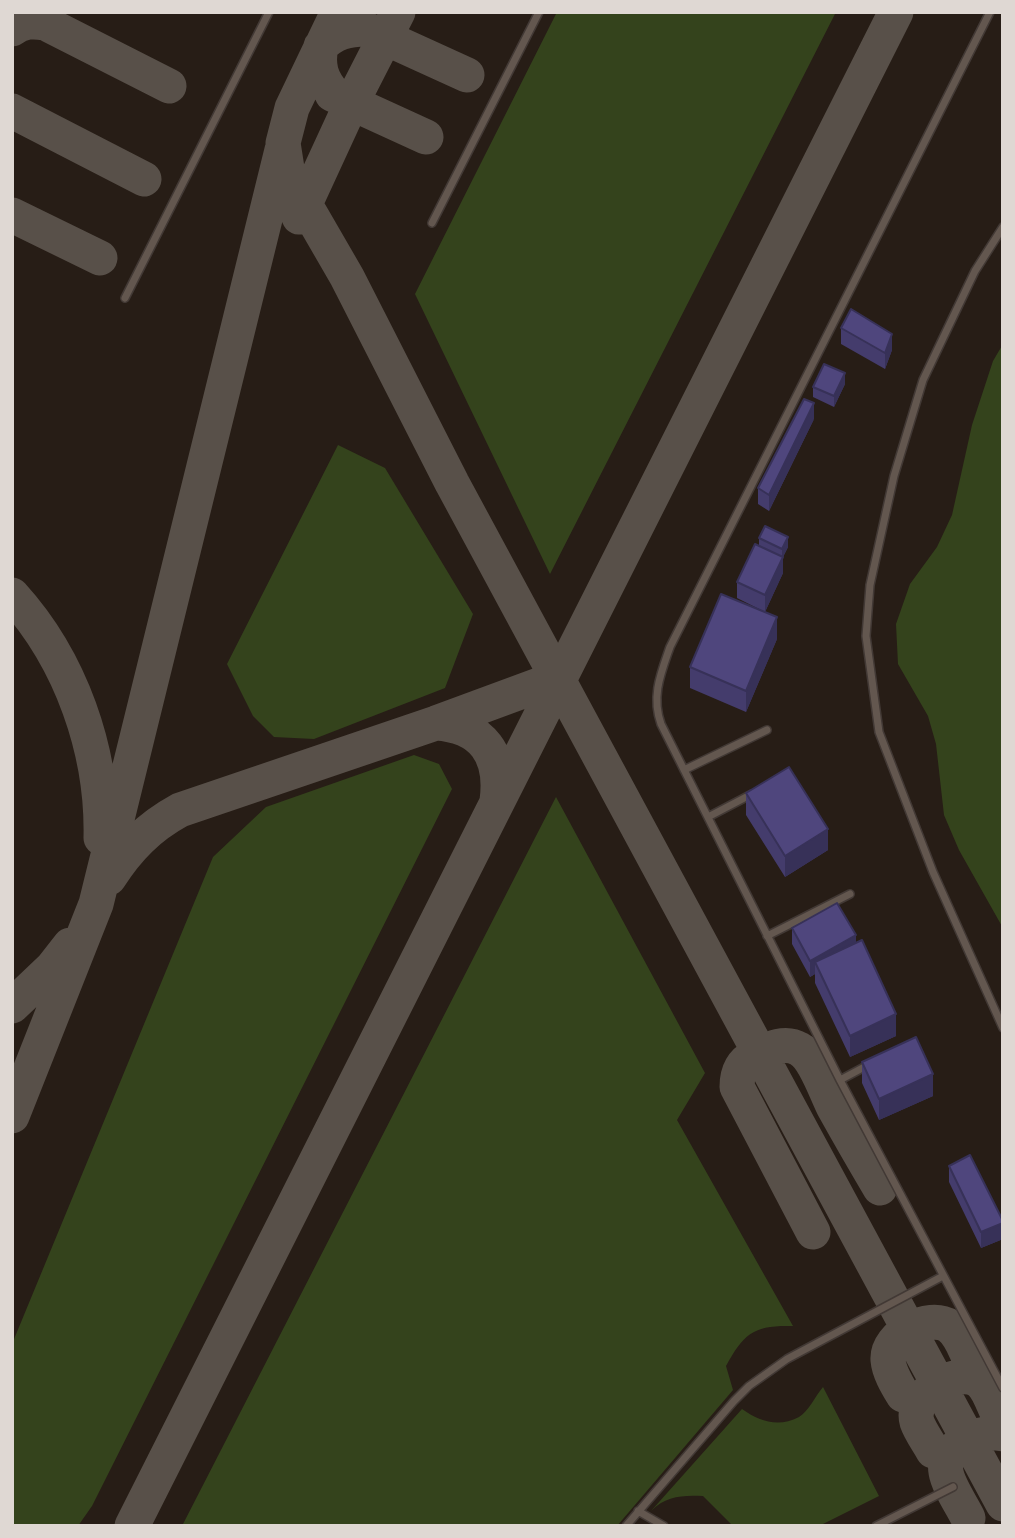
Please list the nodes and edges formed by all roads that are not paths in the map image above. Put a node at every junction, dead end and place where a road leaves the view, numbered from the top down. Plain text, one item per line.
1 (269, 12) edge
2 (539, 12) edge
3 (990, 12) edge
4 (432, 223) dead end
5 (1003, 227) edge
6 (125, 298) dead end
7 (767, 730) dead end
8 (684, 769) junction
9 (764, 788) edge
10 (708, 817) junction
11 (850, 894) dead end
12 (767, 936) junction
13 (1003, 1028) edge
14 (881, 1058) edge
15 (840, 1080) junction
16 (943, 1276) junction
17 (1003, 1388) edge
18 (953, 1487) dead end
19 (638, 1511) junction
20 (626, 1526) edge
21 (664, 1526) edge
22 (876, 1526) edge

1 - 6 lane
2 - 4 lane
3 - 8 lane
5 - 13 lane
7 - 8 lane
8 - 10 lane
9 - 10 lane
10 - 12 lane
11 - 12 lane
12 - 15 lane
14 - 15 lane
15 - 16 lane
16 - 17 lane
16 - 19 lane
18 - 22 lane
19 - 20 lane
19 - 21 lane

